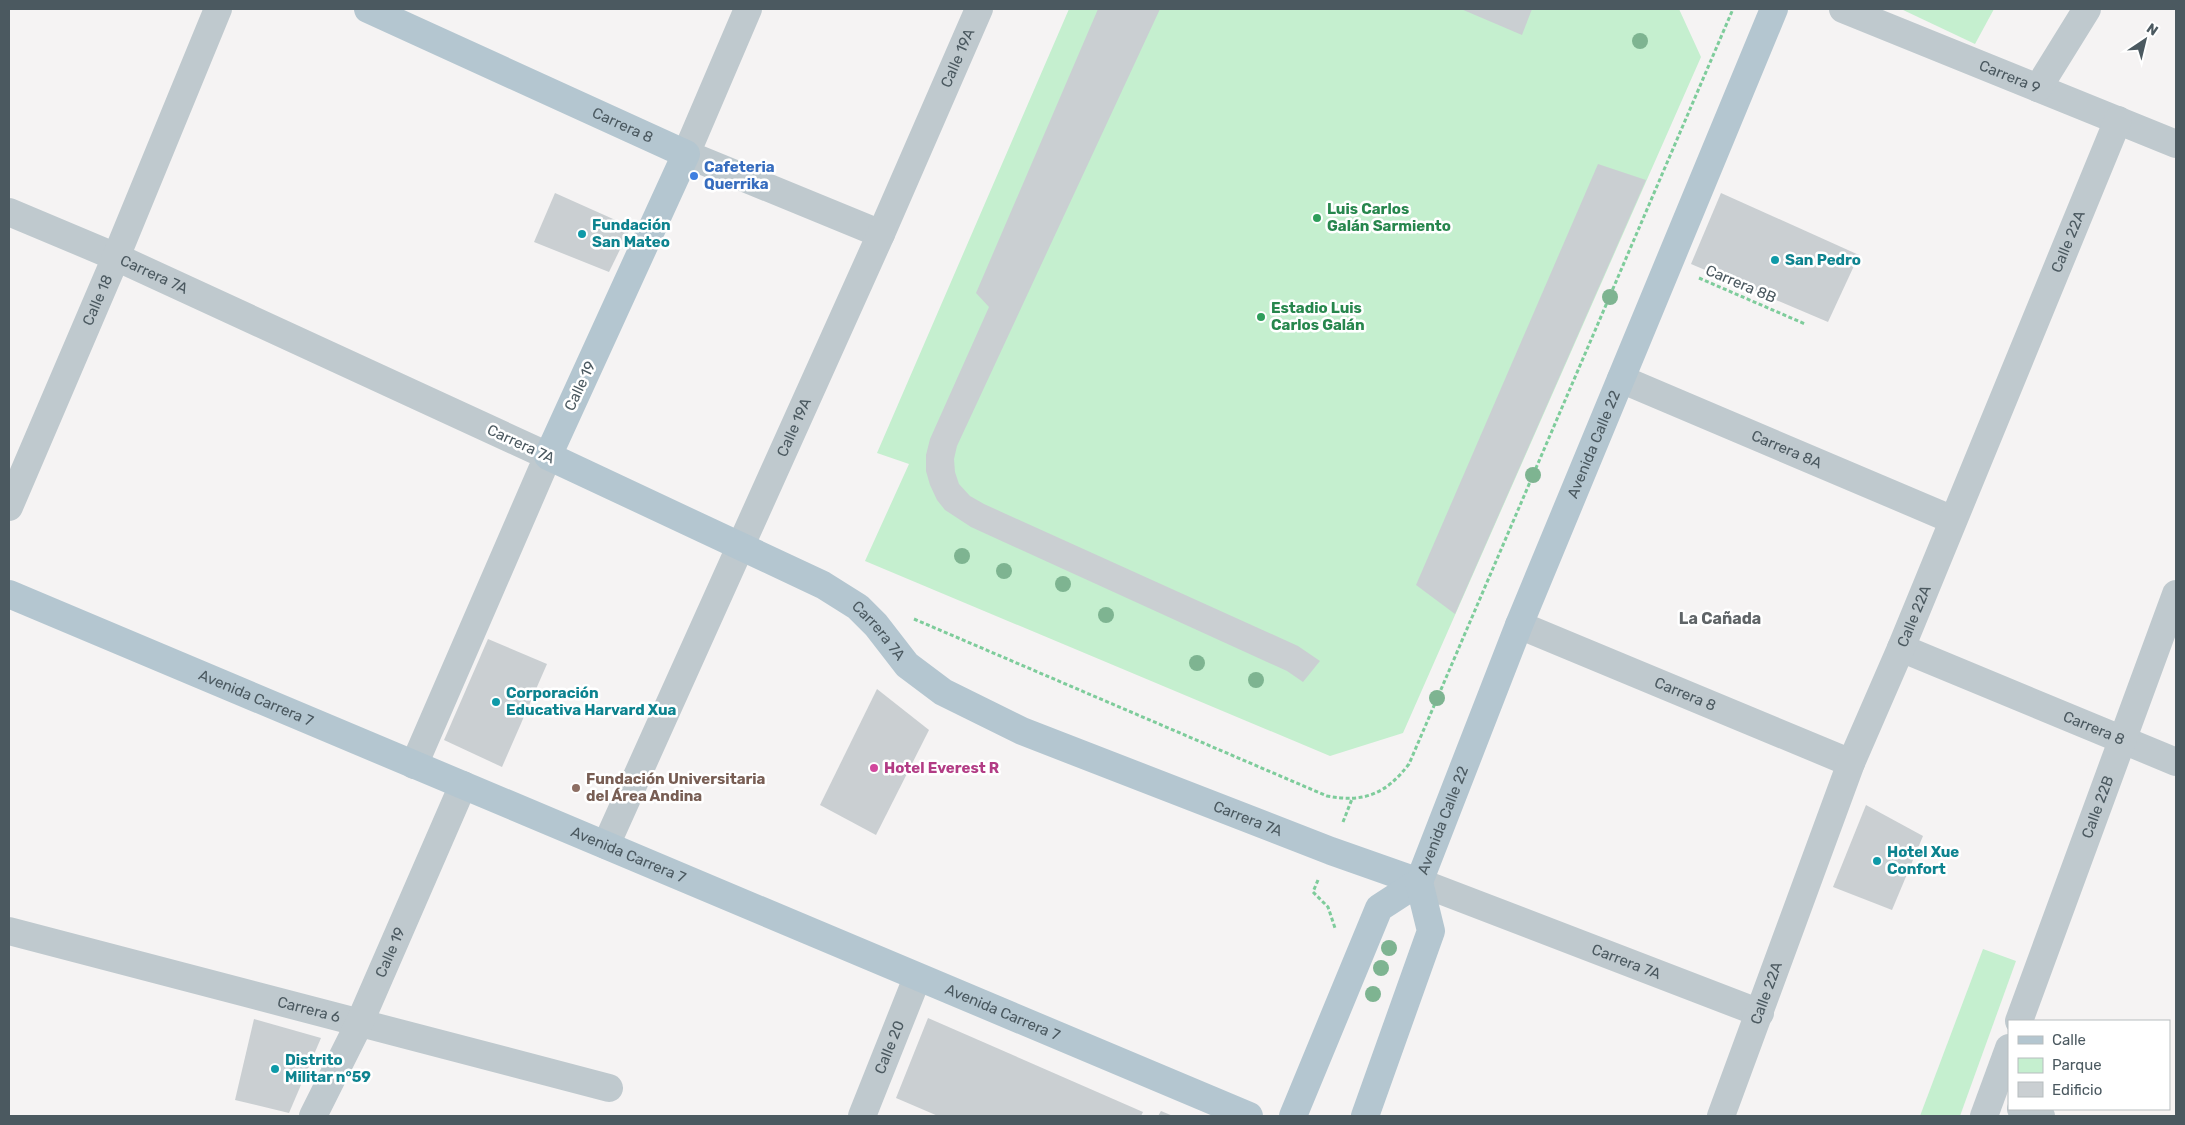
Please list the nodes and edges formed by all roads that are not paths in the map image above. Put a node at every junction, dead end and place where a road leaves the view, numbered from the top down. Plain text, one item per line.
1 (218, 9) edge
2 (368, 9) edge
3 (748, 9) edge
4 (979, 9) edge
5 (1774, 9) edge
6 (1843, 9) edge
7 (2087, 9) edge
8 (2038, 88) junction
9 (2118, 120) junction
10 (2176, 144) edge
11 (686, 154) junction
12 (9, 212) edge
13 (881, 234) junction
14 (116, 257) junction
15 (1621, 379) junction
16 (548, 456) junction
17 (9, 507) edge
18 (1953, 520) junction
19 (740, 547) junction
20 (9, 594) edge
21 (2176, 594) edge
22 (1520, 626) junction
23 (1901, 648) junction
24 (2122, 740) junction
25 (2176, 762) edge
26 (1851, 763) junction
27 (414, 765) junction
28 (462, 785) junction
29 (606, 845) junction
30 (1419, 882) junction
31 (9, 931) edge
32 (916, 978) junction
33 (1760, 1013) junction
34 (2019, 1020) edge
35 (359, 1024) junction
36 (2008, 1052) edge
37 (609, 1088) dead end
38 (1994, 1106) edge
39 (2024, 1110) edge
40 (313, 1116) edge
41 (862, 1116) edge
42 (1249, 1116) edge
43 (1293, 1116) edge
44 (1365, 1116) edge
45 (1721, 1116) edge
46 (2041, 1116) edge

1 - 14 street, Calle 18
2 - 11 main road, Carrera 8
3 - 11 street, Calle 19
4 - 13 street, Calle 19A
5 - 15 main road, Avenida Calle 22
6 - 8 street, Carrera 9
7 - 8 street
8 - 9 street, Carrera 9
9 - 10 street, Carrera 9
9 - 18 street, Calle 22A
11 - 13 street, Carrera 8
11 - 16 main road, Calle 19
12 - 14 street, Carrera 7A
13 - 19 street, Calle 19A
14 - 16 street, Carrera 7A
14 - 17 street, Calle 18
15 - 18 street, Carrera 8A
15 - 22 main road, Avenida Calle 22
16 - 19 main road, Carrera 7A
16 - 27 street, Calle 19
18 - 23 street, Calle 22A
19 - 29 street, Calle 19A
19 - 30 main road, Carrera 7A
20 - 27 main road, Avenida Carrera 7
21 - 24 street, Calle 22B
22 - 26 street, Carrera 8
22 - 30 main road, Avenida Calle 22
23 - 24 street, Carrera 8
23 - 26 street, Calle 22A
24 - 25 street, Carrera 8
24 - 34 street, Calle 22B
26 - 33 street, Calle 22A
27 - 28 main road, Avenida Carrera 7
28 - 29 main road, Avenida Carrera 7
28 - 35 street, Calle 19
29 - 32 main road, Avenida Carrera 7
30 - 33 street, Carrera 7A
30 - 43 main road, Avenida Calle 22
30 - 44 main road, Avenida Calle 22
31 - 35 street, Carrera 6
32 - 41 street, Calle 20
32 - 42 main road, Avenida Carrera 7
33 - 45 street, Calle 22A
35 - 37 street, Carrera 6
35 - 40 street, Calle 19
36 - 38 street
39 - 46 street

